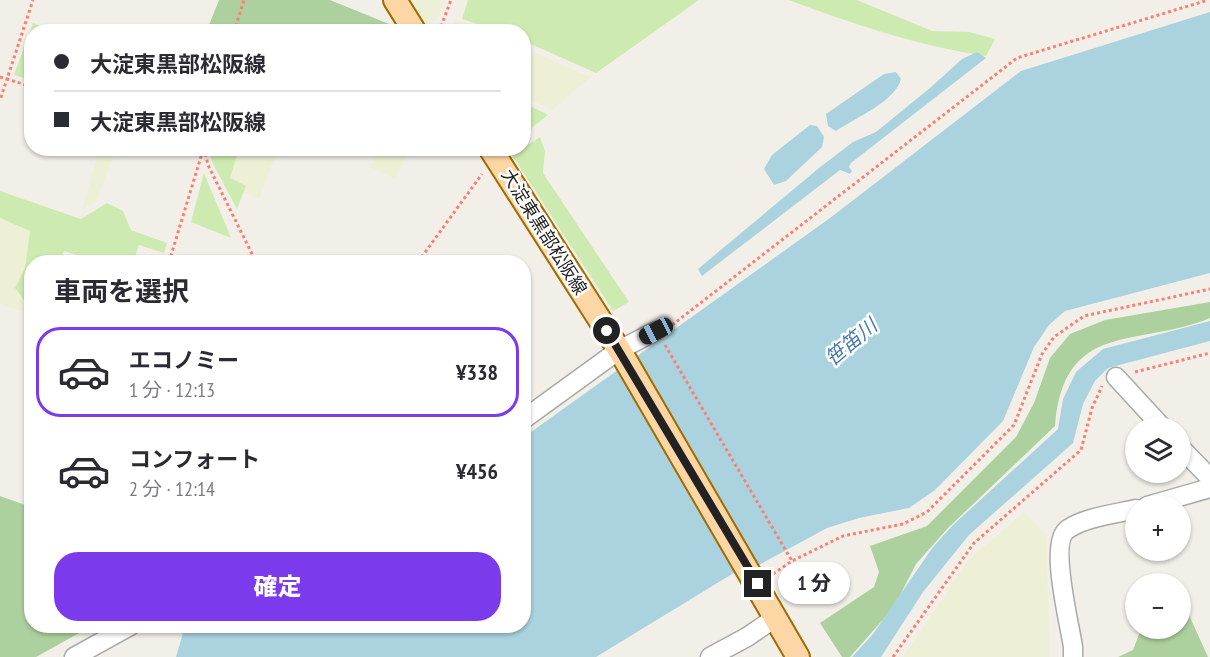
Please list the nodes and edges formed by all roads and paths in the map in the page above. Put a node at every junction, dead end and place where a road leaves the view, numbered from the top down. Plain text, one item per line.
1 (33, 0) edge
2 (244, 0) edge
3 (395, 0) edge
4 (451, 0) edge
5 (1208, 0) edge
6 (25, 24) edge
7 (236, 24) edge
8 (411, 24) edge
9 (442, 24) edge
10 (24, 27) edge
11 (0, 77) edge
12 (7, 79) junction
13 (24, 84) edge
14 (0, 100) edge
15 (202, 156) edge
16 (206, 156) edge
17 (494, 156) edge
18 (496, 156) edge
19 (171, 255) edge
20 (253, 255) edge
21 (423, 255) edge
22 (1210, 289) edge
23 (661, 332) junction
24 (1210, 352) edge
25 (621, 353) junction
26 (1116, 377) junction
27 (531, 414) edge
28 (1153, 417) edge
29 (1191, 458) edge
30 (1210, 478) edge
31 (1210, 488) edge
32 (1186, 495) edge
33 (1125, 511) edge
34 (792, 561) junction
35 (756, 580) junction
36 (776, 618) junction
37 (117, 633) edge
38 (74, 657) edge
39 (710, 657) edge
40 (798, 657) edge
41 (893, 657) edge
42 (1072, 657) edge

1 - 6 path
2 - 7 path
3 - 8 main road
4 - 9 path
5 - 23 path
10 - 12 path
11 - 12 path
12 - 13 path
12 - 14 path
15 - 19 path
16 - 20 path
17 - 21 path
18 - 25 main road, 大淀東黒部松阪線
22 - 34 path
23 - 25 street
23 - 34 path
24 - 26 path
25 - 27 street
25 - 35 main road, 大淀東黒部松阪線
26 - 28 street
26 - 41 path
29 - 30 street
31 - 32 street
33 - 42 street
34 - 35 path
35 - 36 main road, 大淀東黒部松阪線
36 - 39 street
36 - 40 main road, 大淀東黒部松阪線
37 - 38 street

